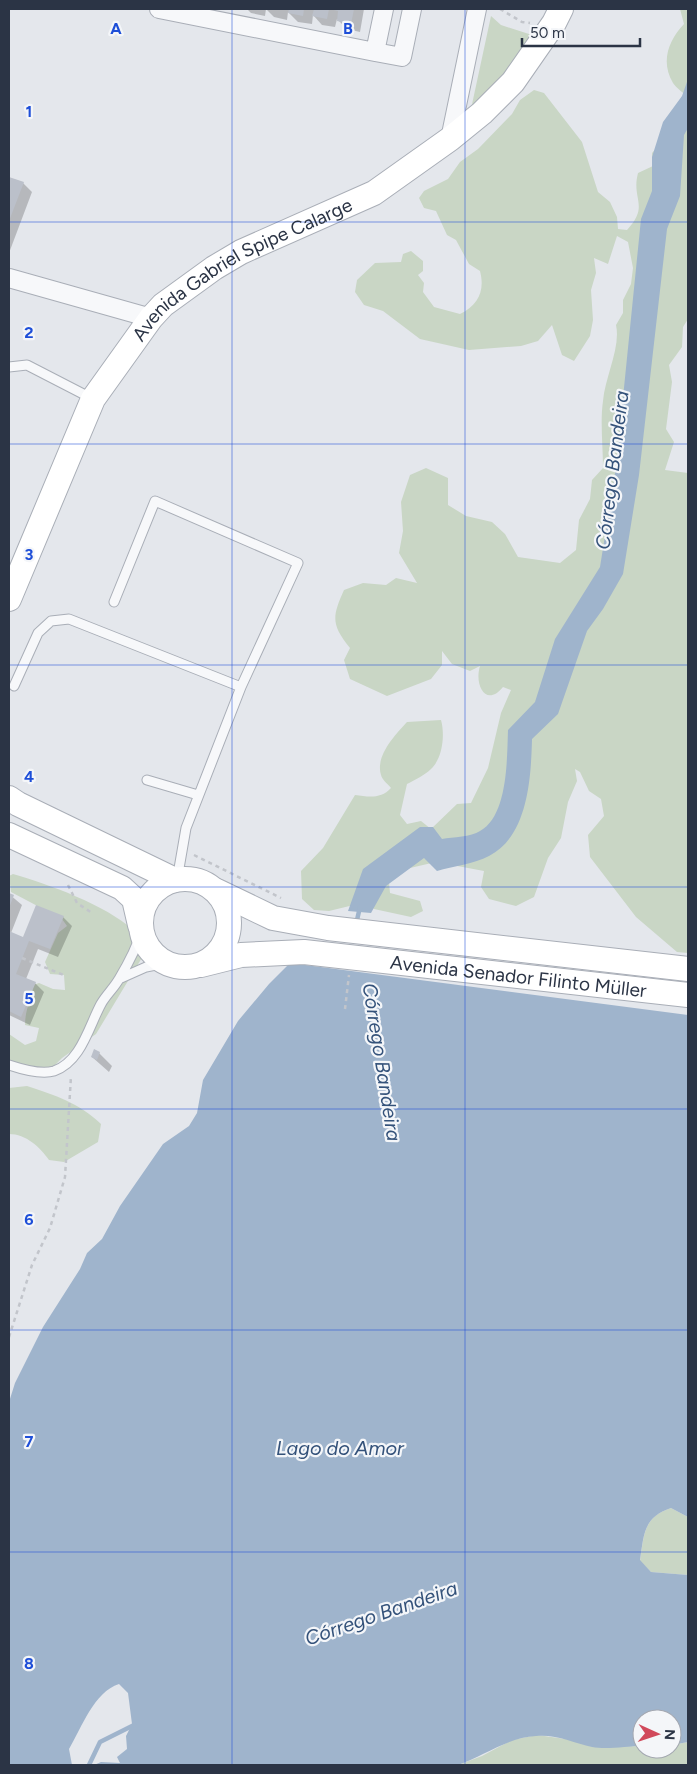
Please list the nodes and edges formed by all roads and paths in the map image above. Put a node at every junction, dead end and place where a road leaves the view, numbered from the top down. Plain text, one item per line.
1 (159, 9) edge
2 (384, 9) edge
3 (412, 9) edge
4 (477, 9) edge
5 (500, 9) edge
6 (558, 16) edge
7 (375, 52) junction
8 (450, 139) junction
9 (9, 278) edge
10 (150, 318) junction
11 (9, 367) edge
12 (93, 399) junction
13 (9, 599) edge
14 (114, 602) dead end
15 (14, 686) dead end
16 (241, 688) junction
17 (147, 780) dead end
18 (198, 795) junction
19 (9, 798) edge
20 (9, 835) edge
21 (76, 866) junction
22 (176, 880) junction
23 (217, 891) junction
24 (92, 913) dead end
25 (142, 930) junction
26 (22, 958) dead end
27 (166, 963) junction
28 (201, 965) junction
29 (688, 969) edge
30 (350, 970) dead end
31 (66, 976) dead end
32 (119, 979) junction
33 (688, 994) edge
34 (345, 1009) dead end
35 (68, 1062) junction
36 (9, 1064) edge
37 (9, 1337) edge

1 - 7 street
2 - 7 street
3 - 7 street
4 - 8 street
5 - 6 path
6 - 8 main road, Avenida Gabriel Spipe Calarge
8 - 10 main road, Avenida Gabriel Spipe Calarge
9 - 10 street
10 - 12 main road, Avenida Gabriel Spipe Calarge
11 - 12 lane
12 - 13 main road, Avenida Gabriel Spipe Calarge
14 - 16 lane
15 - 16 lane
16 - 18 lane
17 - 18 lane
18 - 22 lane
19 - 22 main road
20 - 21 main road
21 - 24 path
21 - 25 main road
22 - 23 main road
22 - 25 main road
23 - 28 main road
23 - 29 main road, Avenida Senador Filinto Müller
25 - 27 main road
25 - 32 lane
26 - 31 path
27 - 28 main road
27 - 32 lane
28 - 33 main road, Avenida Senador Filinto Müller
30 - 34 path
32 - 35 lane
35 - 36 lane
35 - 37 path

